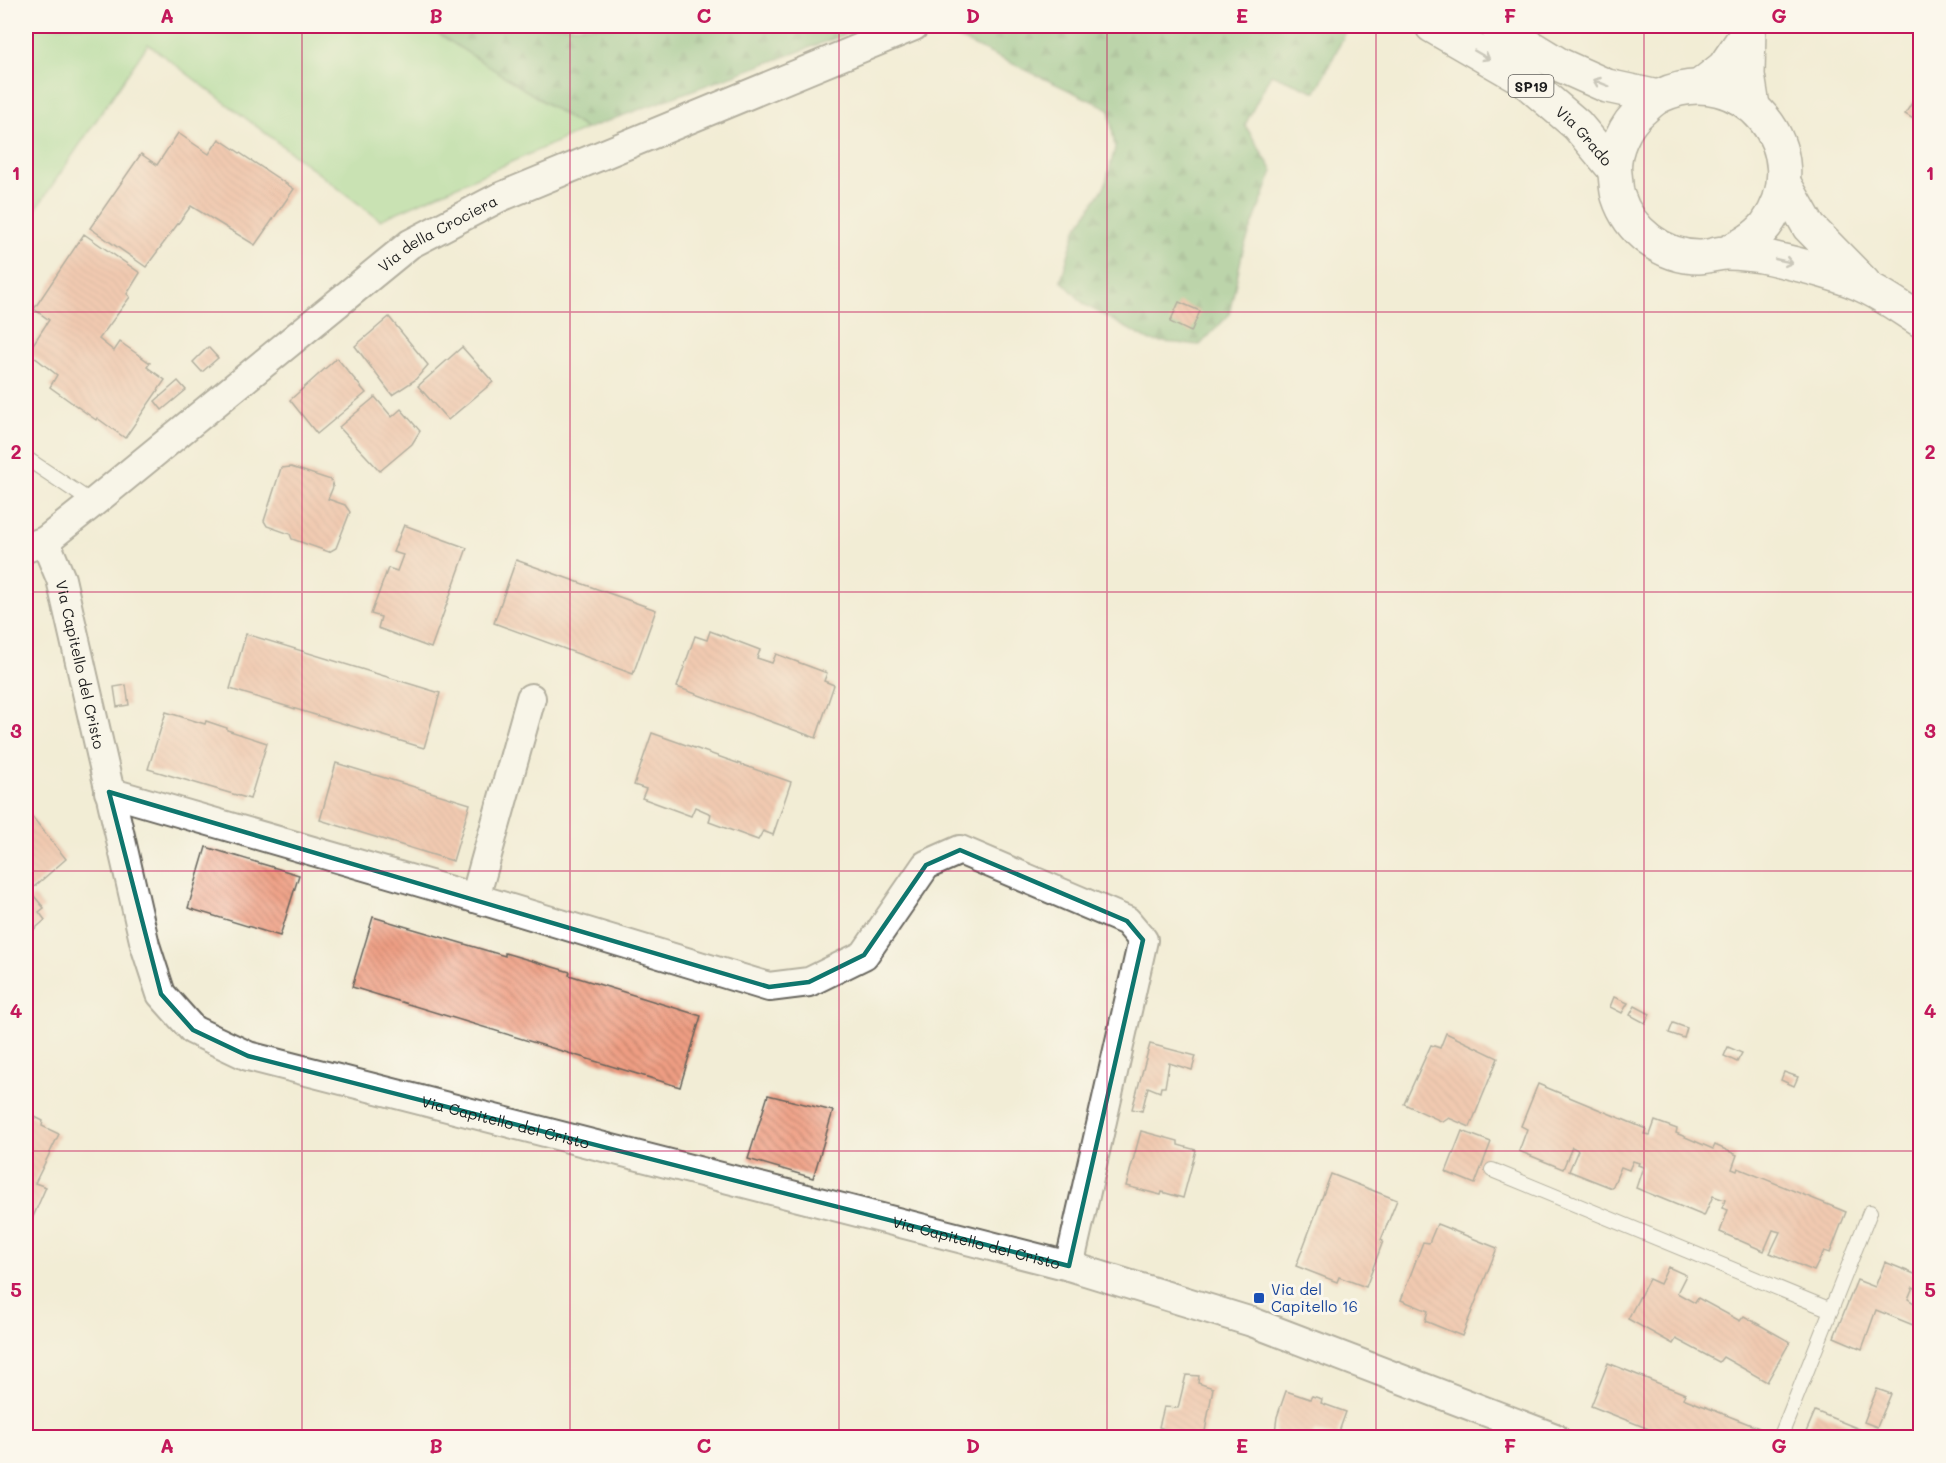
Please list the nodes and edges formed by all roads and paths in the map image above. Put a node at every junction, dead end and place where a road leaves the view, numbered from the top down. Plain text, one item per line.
1 (914, 26) edge
2 (1432, 26) edge
3 (1496, 26) edge
4 (1749, 29) edge
5 (1700, 86) junction
6 (1658, 97) junction
7 (1754, 106) junction
8 (1614, 169) junction
9 (1784, 183) junction
10 (1726, 253) junction
11 (1869, 288) junction
12 (1920, 320) edge
13 (26, 458) edge
14 (93, 503) junction
15 (35, 544) edge
16 (531, 698) dead end
17 (109, 792) junction
18 (475, 898) junction
19 (1492, 1170) dead end
20 (1870, 1212) dead end
21 (1069, 1266) junction
22 (1831, 1310) junction
23 (1555, 1437) edge
24 (1780, 1437) edge

1 - 14 street, Via della Crociera
2 -> 8 main road, Via Grado / SP19
6 -> 3 main road, SP19
4 - 5 main road
4 - 7 main road
5 - 6 main road, Via Grado
5 - 7 main road, Via Grado
6 - 8 main road, Via Grado
7 - 9 main road, Via Grado
8 - 10 main road, Via Grado
9 - 10 main road, Via Grado
9 - 11 main road, Via Grado
10 -> 11 main road, Via Grado
11 - 12 main road, Via Grado
13 - 14 lane
14 - 15 street, Via della Crociera
15 - 17 street, Via Capitello del Cristo
16 - 18 street
17 - 18 street, Via Capitello del Cristo
17 - 21 street, Via Capitello del Cristo
18 - 21 street, Via Capitello del Cristo
19 - 22 lane
20 - 22 lane
21 - 23 street, Via Capitello del Cristo
22 - 24 lane

